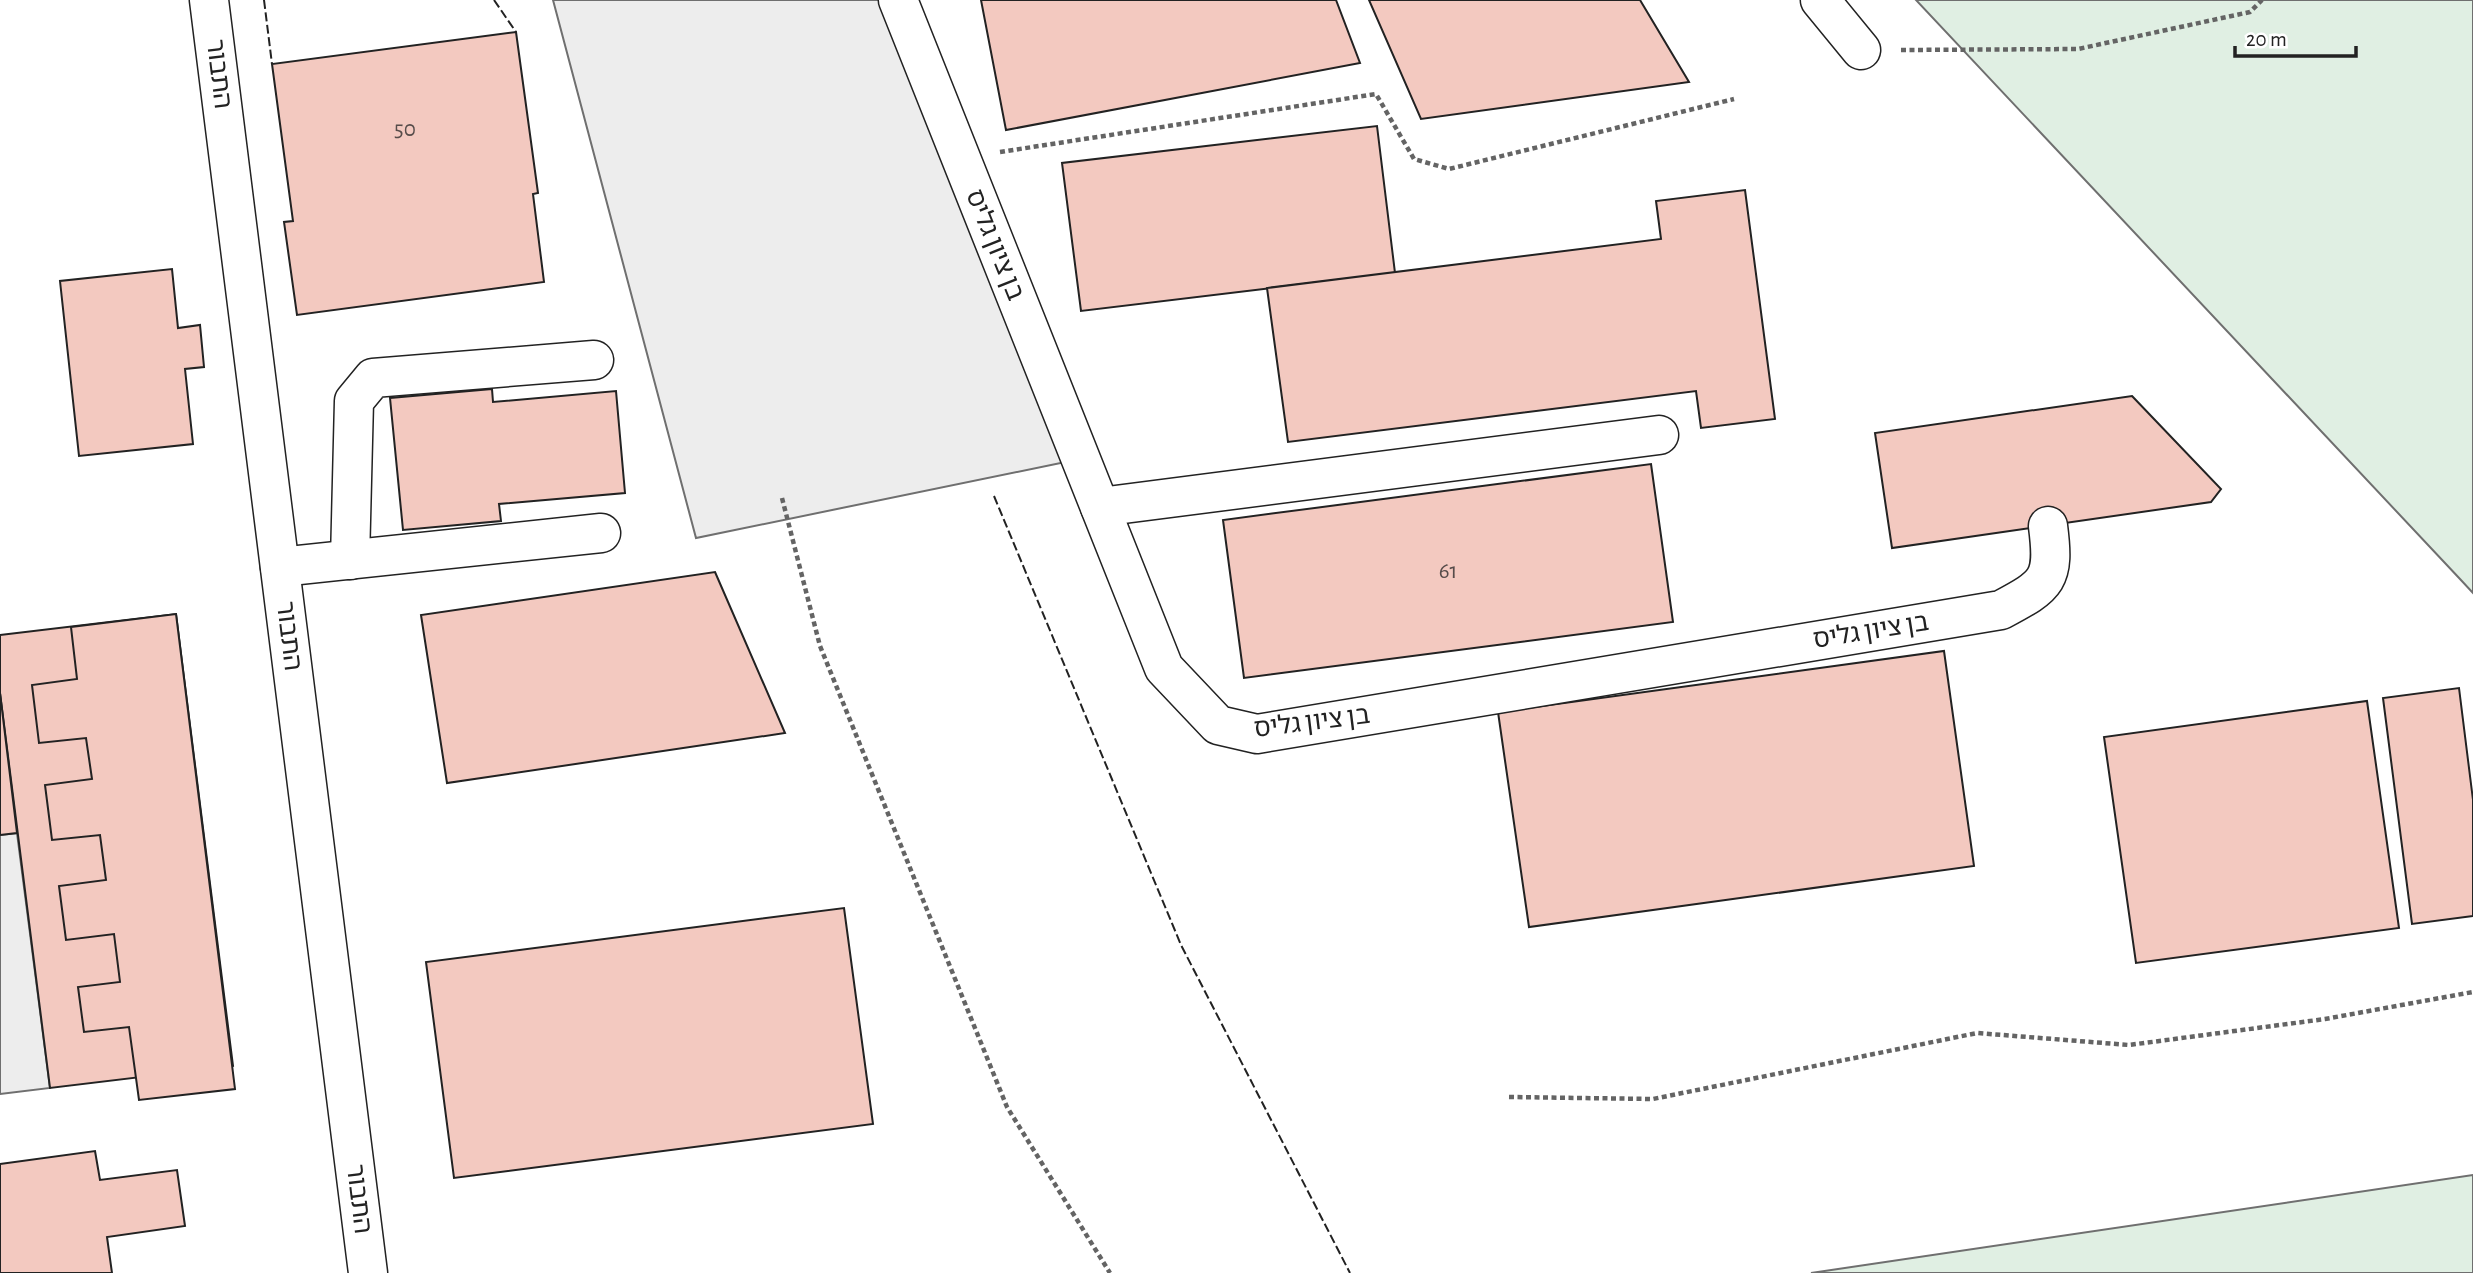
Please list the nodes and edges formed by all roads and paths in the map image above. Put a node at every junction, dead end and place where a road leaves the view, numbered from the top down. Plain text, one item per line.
1 (209, 0) edge
2 (898, 0) edge
3 (1820, 0) edge
4 (2262, 0) edge
5 (1861, 50) joint
6 (1734, 99) dead end
7 (961, 158) junction
8 (594, 360) dead end
9 (1659, 435) dead end
10 (782, 498) dead end
11 (1100, 507) junction
12 (2048, 526) dead end
13 (601, 533) dead end
14 (350, 560) junction
15 (280, 568) junction
16 (2473, 992) edge
17 (1509, 1097) dead end
18 (368, 1273) edge
19 (1110, 1273) edge

1 - 15 street, התבור
2 - 7 street, בן ציון גליס
3 - 5 street
4 - 5 path
6 - 7 path
7 - 11 street, בן ציון גליס
8 - 14 street
9 - 11 street
10 - 19 path
11 - 12 street, בן ציון גליס
13 - 14 street
14 - 15 street
15 - 18 street, התבור
16 - 17 path

